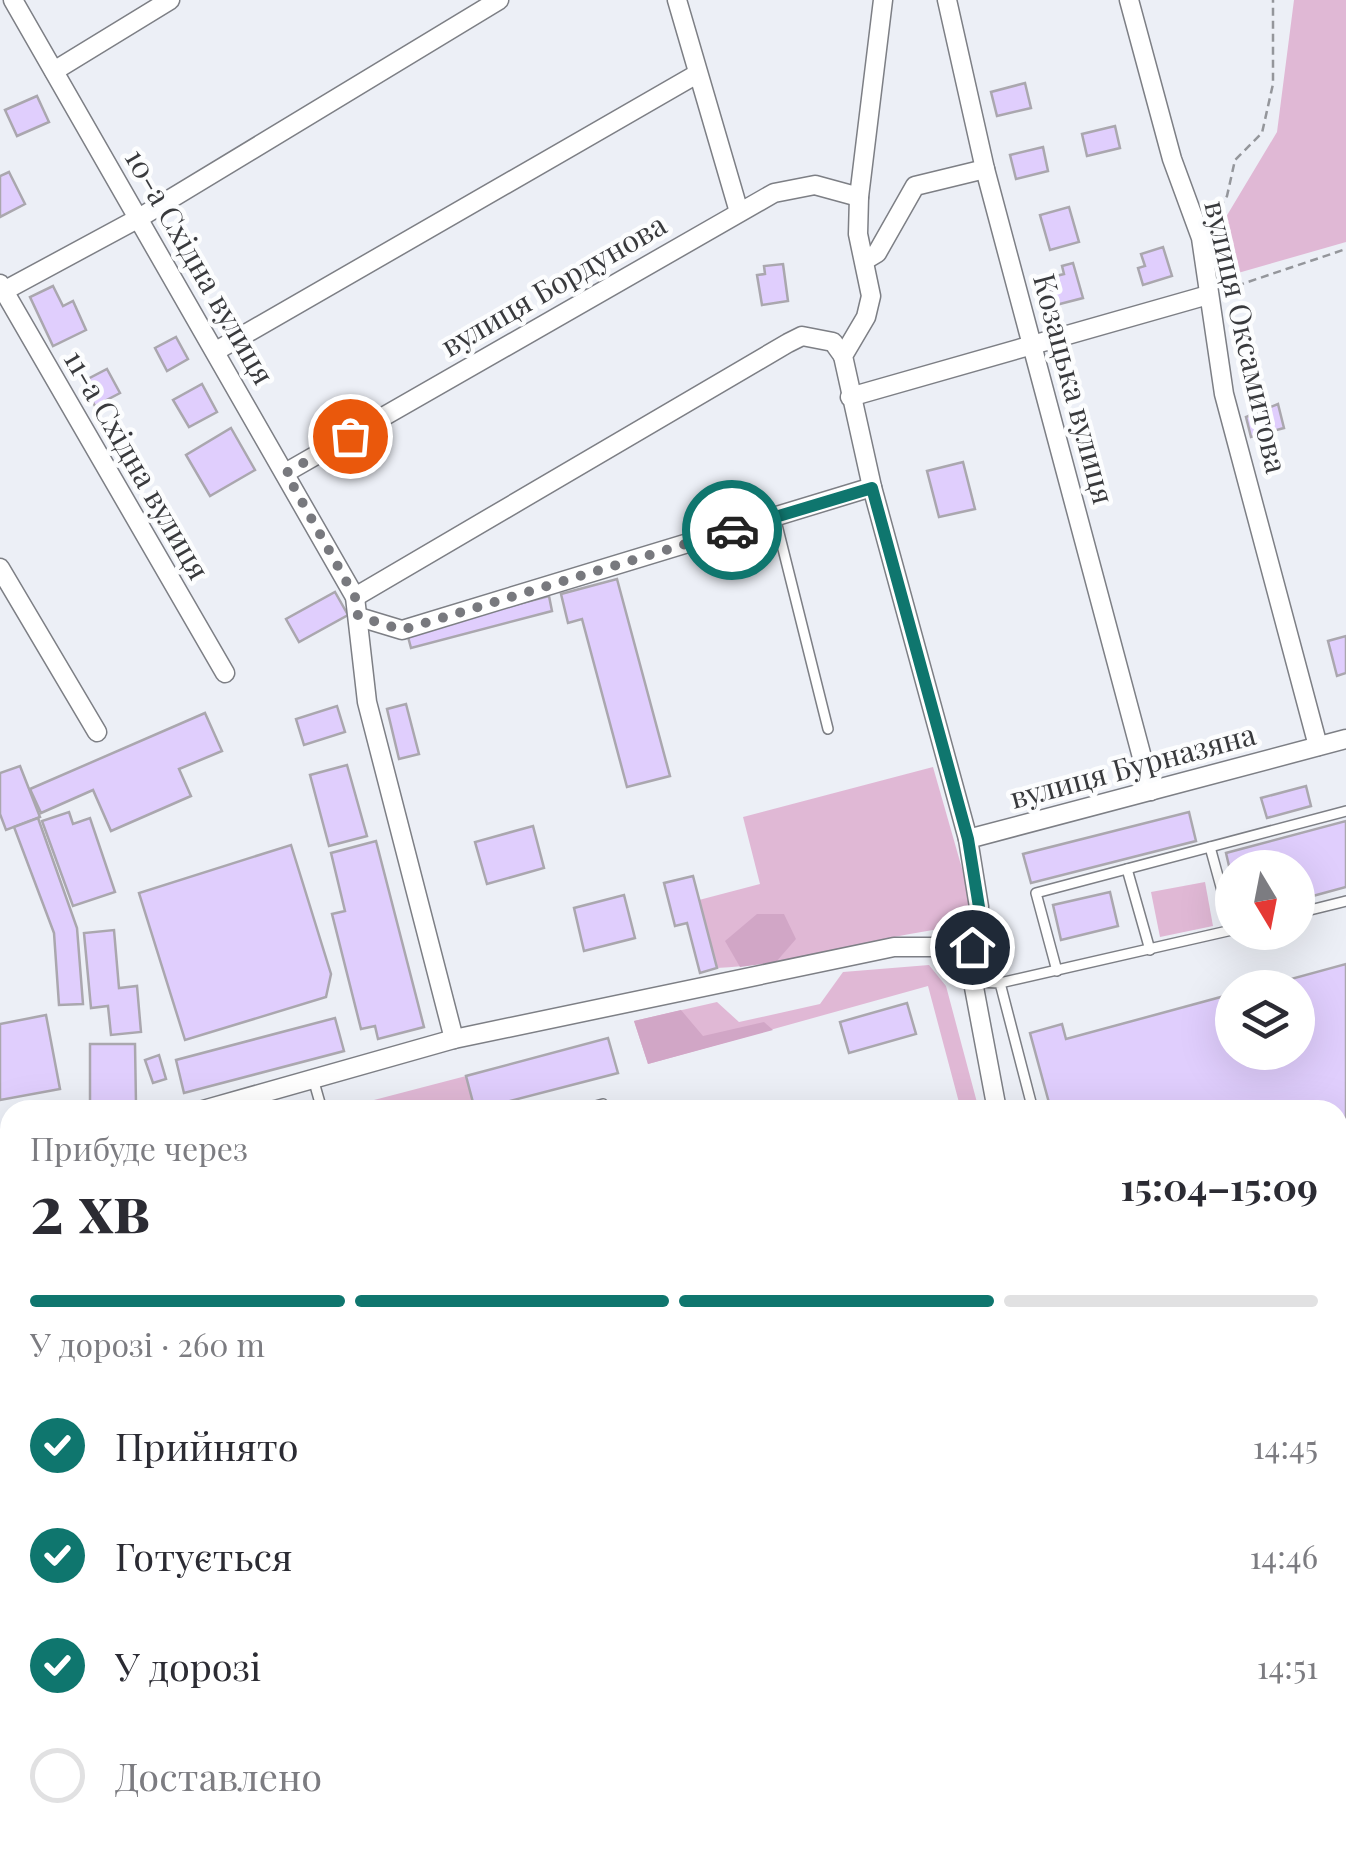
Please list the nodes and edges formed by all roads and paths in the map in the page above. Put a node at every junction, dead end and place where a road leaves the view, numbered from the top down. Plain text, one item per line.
1 (13, 0) edge
2 (170, 0) edge
3 (499, 0) edge
4 (677, 0) edge
5 (884, 0) edge
6 (947, 0) edge
7 (1128, 0) edge
8 (1272, 0) edge
9 (54, 70) junction
10 (696, 74) junction
11 (985, 170) junction
12 (859, 197) junction
13 (739, 212) junction
14 (139, 218) junction
15 (1201, 238) junction
16 (1346, 249) edge
17 (866, 259) junction
18 (1, 289) edge
19 (1208, 296) junction
20 (1034, 344) junction
21 (216, 351) junction
22 (843, 356) junction
23 (850, 397) junction
24 (286, 473) junction
25 (872, 488) junction
26 (775, 518) junction
27 (0, 568) edge
28 (355, 597) junction
29 (358, 616) junction
30 (225, 674) dead end
31 (828, 729) dead end
32 (98, 732) dead end
33 (1346, 738) edge
34 (1318, 746) junction
35 (1151, 790) junction
36 (1346, 810) edge
37 (968, 839) junction
38 (1210, 847) junction
39 (1215, 866) edge
40 (1127, 869) junction
41 (1346, 901) edge
42 (1315, 909) edge
43 (1215, 933) edge
44 (972, 947) junction
45 (1150, 950) junction
46 (1057, 971) junction
47 (973, 982) junction
48 (1000, 983) junction
49 (454, 1039) junction
50 (314, 1082) junction
51 (243, 1100) edge
52 (319, 1100) edge
53 (995, 1100) edge
54 (1030, 1100) edge

1 - 9 street, 10-а Східна вулиця
2 - 9 street
3 - 14 street
4 - 10 street
5 - 12 street
6 - 11 street, Козацька вулиця
7 - 15 street, вулиця Оксамитова
8 - 15 path
9 - 14 street, 10-а Східна вулиця
10 - 13 street
10 - 21 street
11 - 17 street
11 - 20 street, Козацька вулиця
12 - 13 street, вулиця Бордунова
12 - 17 street
13 - 24 street, вулиця Бордунова
14 - 18 street
14 - 21 street, 10-а Східна вулиця
15 - 19 street, вулиця Оксамитова
16 - 19 path
17 - 22 street
18 - 30 street, 11-а Східна вулиця
19 - 20 street
19 - 34 street, вулиця Оксамитова
20 - 23 street
20 - 35 street, Козацька вулиця
21 - 24 street, 10-а Східна вулиця
22 - 23 street
22 - 28 street
23 - 25 street
24 - 28 street, 10-а Східна вулиця
25 - 26 street
25 - 37 street
26 - 29 street
26 - 31 lane
27 - 32 street
28 - 29 street, 10-а Східна вулиця
29 - 49 street, 10-а Східна вулиця
33 - 34 street, вулиця Бурназяна
34 - 35 street, вулиця Бурназяна
35 - 37 street, вулиця Бурназяна
36 - 38 lane
37 - 44 street
38 - 39 lane
38 - 40 lane
40 - 45 lane
40 - 46 lane
41 - 42 lane
43 - 45 lane
44 - 47 street
44 - 49 street
45 - 46 lane
46 - 48 lane
47 - 48 lane
47 - 53 street
48 - 54 lane
49 - 50 street
50 - 51 street
50 - 52 lane

